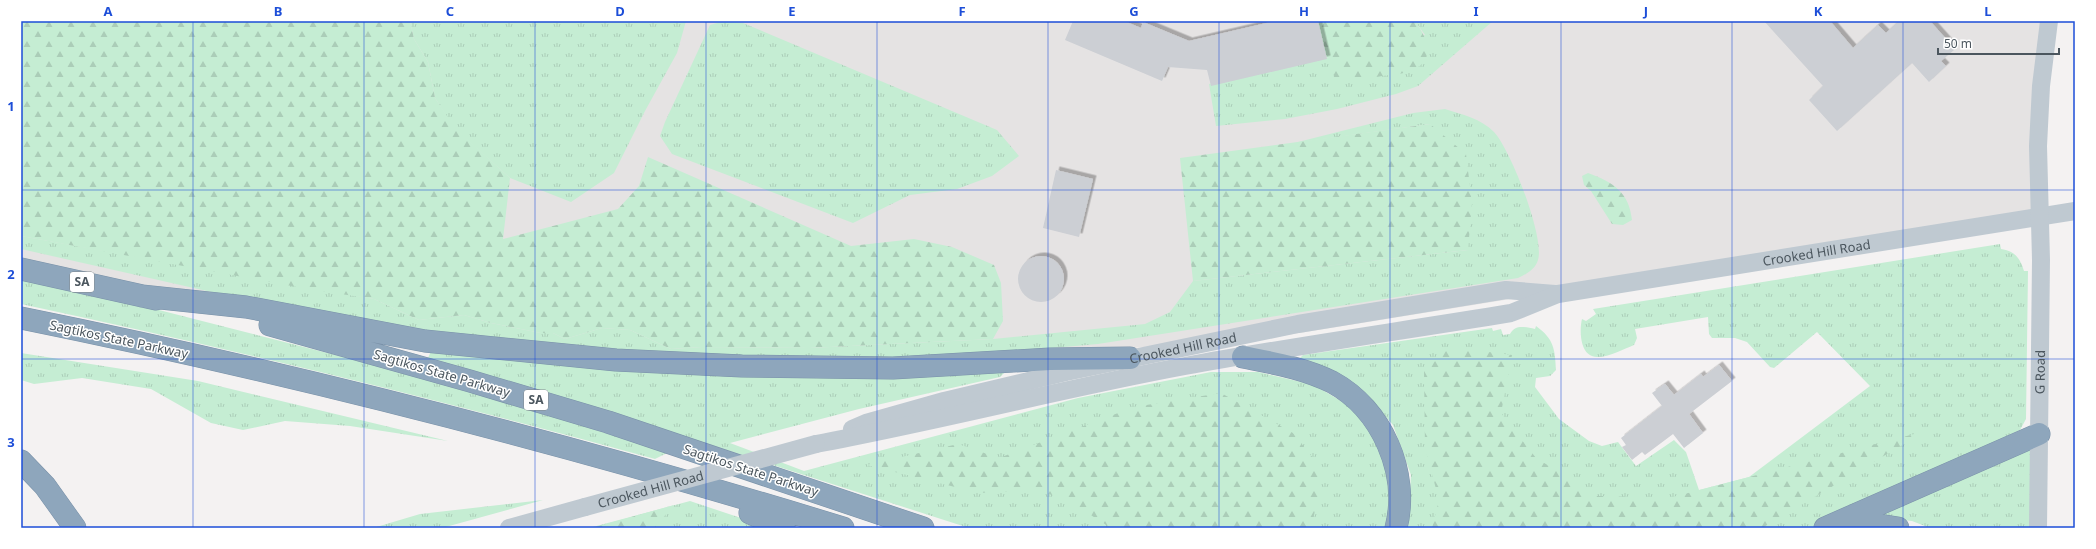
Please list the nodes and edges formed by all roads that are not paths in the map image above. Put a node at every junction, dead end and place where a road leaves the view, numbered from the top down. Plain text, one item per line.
1 (2049, 21) edge
2 (2075, 211) edge
3 (2040, 216) junction
4 (21, 269) edge
5 (1558, 294) junction
6 (142, 296) junction
7 (21, 318) edge
8 (21, 326) edge
9 (94, 333) junction
10 (1243, 357) junction
11 (1130, 358) junction
12 (2038, 434) junction
13 (816, 444) junction
14 (21, 461) edge
15 (655, 472) junction
16 (1828, 527) edge
17 (74, 528) edge
18 (509, 528) edge
19 (784, 528) edge
20 (843, 528) edge
21 (924, 528) edge
22 (1396, 528) edge
23 (1898, 528) edge
24 (2038, 528) edge

1 - 3 main road, G Road
2 - 3 main road, Crooked Hill Road
3 - 5 main road, Crooked Hill Road
3 - 12 main road, G Road
4 - 6 highway, Sagtikos State Parkway / SA
5 - 10 main road, Crooked Hill Road
5 - 11 main road, Crooked Hill Road
6 - 11 highway
6 - 21 highway, Sagtikos State Parkway / SA
7 - 9 highway, Sagtikos State Parkway
8 - 9 highway
9 - 15 highway, Sagtikos State Parkway
10 - 13 main road, Crooked Hill Road
10 - 22 highway
11 - 13 main road, Crooked Hill Road
12 - 16 highway
12 - 24 main road, G Road
13 - 18 main road, Crooked Hill Road, bridge
14 - 17 highway
15 - 19 highway
15 - 20 highway, Sagtikos State Parkway
16 - 23 highway

